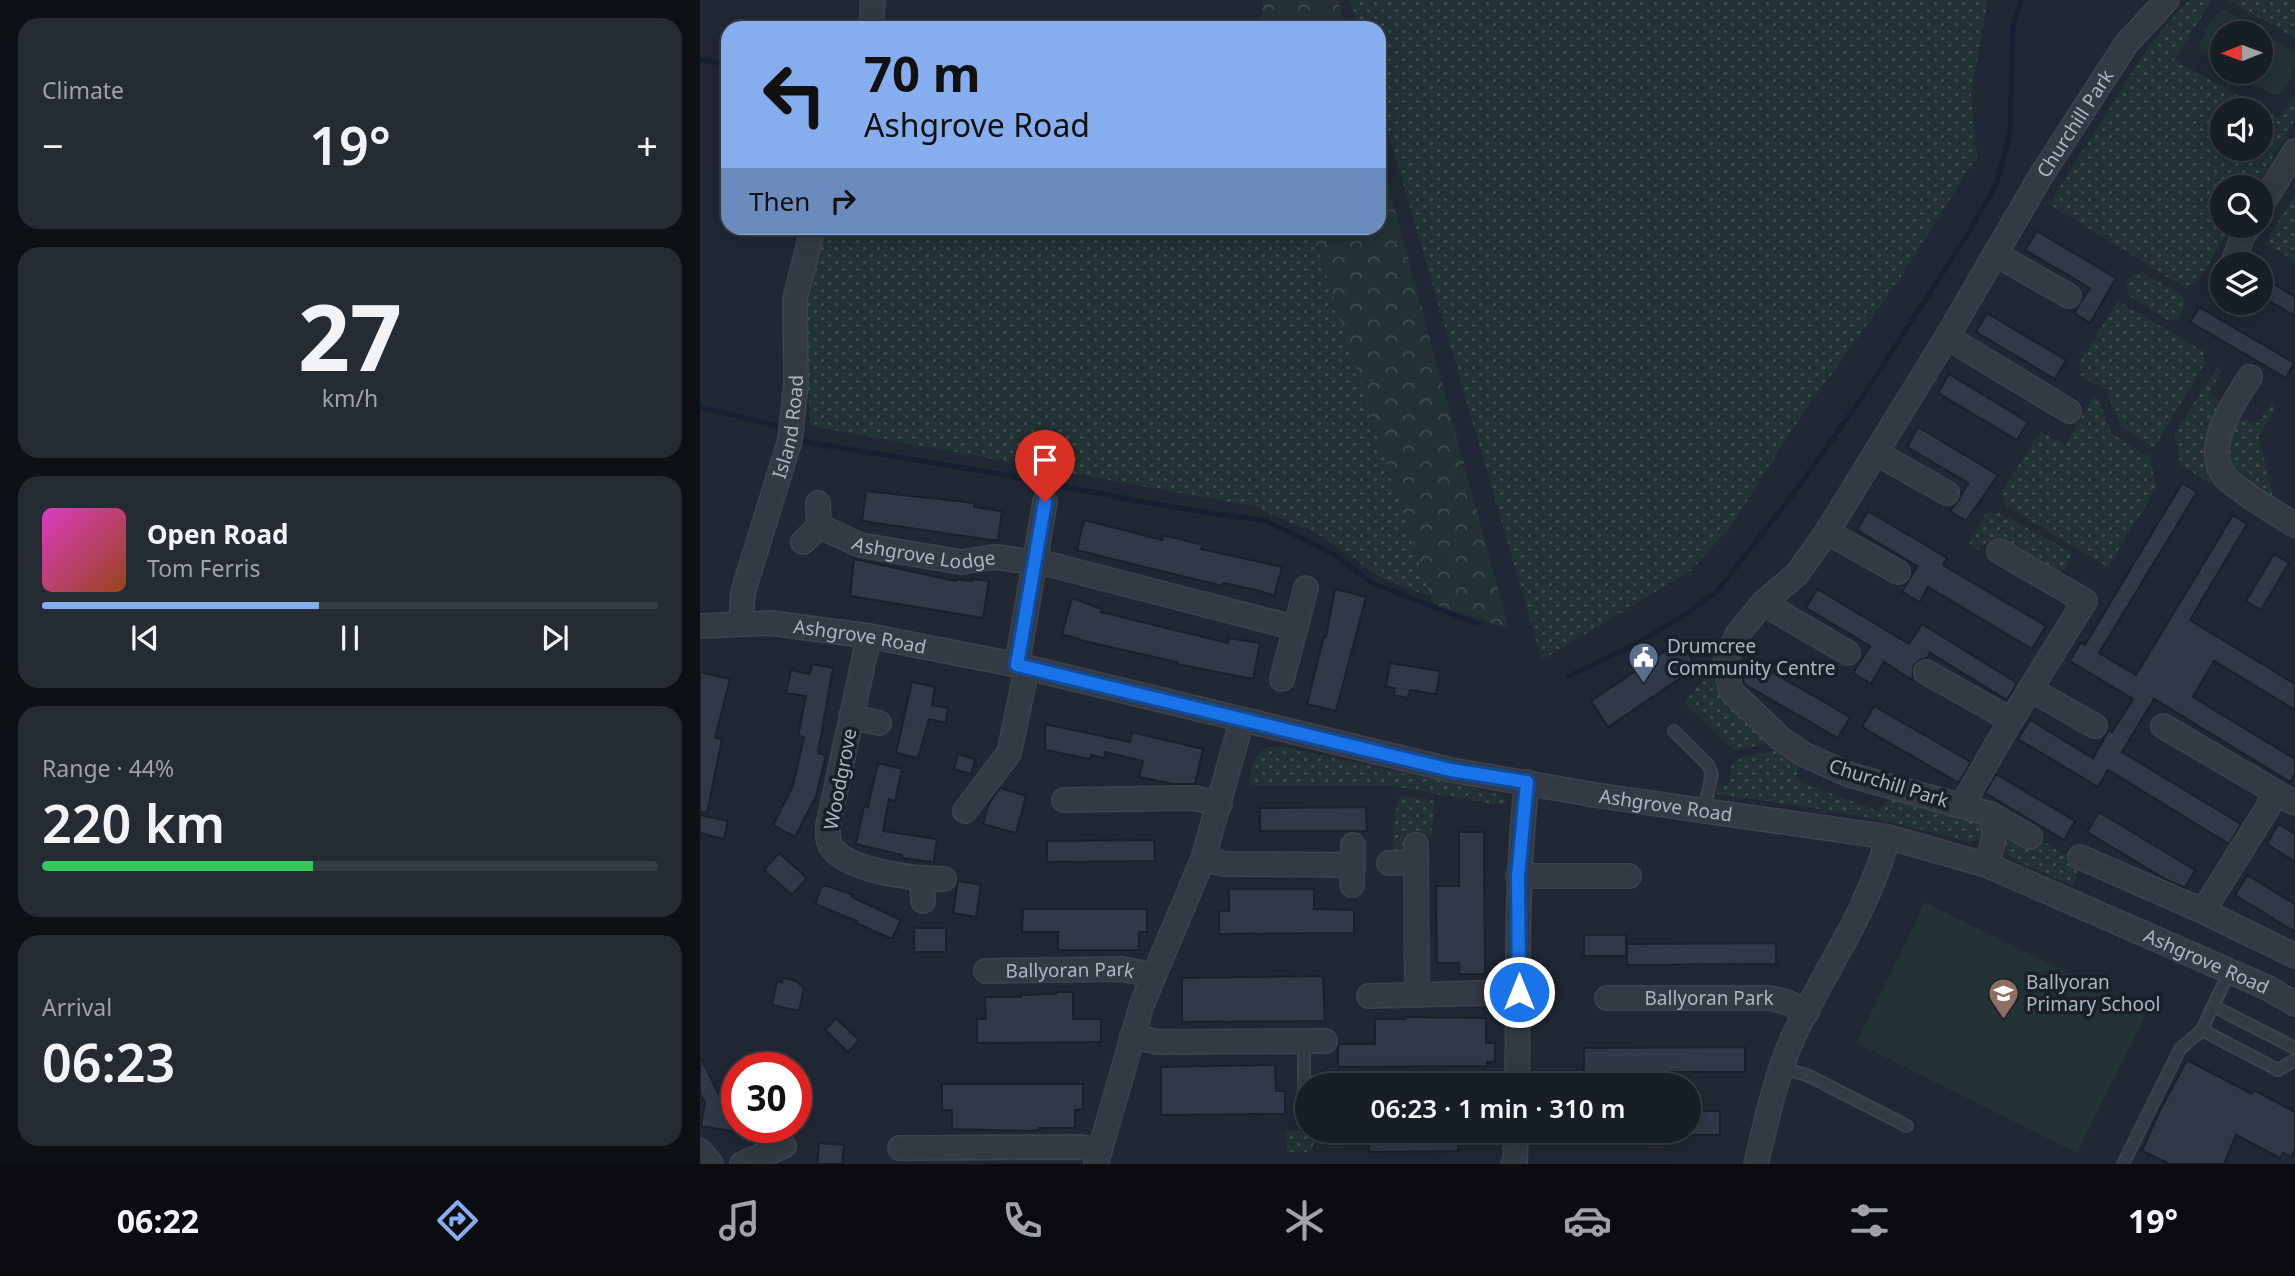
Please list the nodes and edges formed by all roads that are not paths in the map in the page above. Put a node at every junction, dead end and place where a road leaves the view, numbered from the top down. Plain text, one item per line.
1 (873, 0) edge
2 (2167, 0) edge
3 (872, 21) edge
4 (2295, 151) edge
5 (2273, 187) edge
6 (811, 235) edge
7 (1994, 254) junction
8 (2069, 296) dead end
9 (1947, 337) junction
10 (2250, 377) dead end
11 (2069, 411) dead end
12 (1876, 453) junction
13 (1947, 493) dead end
14 (1045, 502) dead end
15 (813, 524) dead end
16 (2295, 525) edge
17 (1827, 532) junction
18 (1999, 551) dead end
19 (1034, 562) junction
20 (1898, 572) dead end
21 (1306, 588) dead end
22 (1763, 603) junction
23 (741, 623) junction
24 (700, 626) edge
25 (1296, 628) junction
26 (869, 636) junction
27 (1848, 653) dead end
28 (1022, 666) junction
29 (1926, 672) dead end
30 (1282, 680) dead end
31 (2030, 689) junction
32 (851, 717) junction
33 (1242, 720) junction
34 (2011, 720) junction
35 (879, 723) dead end
36 (2095, 726) dead end
37 (2164, 726) dead end
38 (1674, 732) dead end
39 (1527, 782) junction
40 (2286, 798) edge
41 (1064, 800) dead end
42 (1220, 804) junction
43 (1962, 805) junction
44 (965, 811) dead end
45 (1704, 811) junction
46 (1990, 814) junction
47 (1888, 837) junction
48 (2030, 837) dead end
49 (2080, 857) dead end
50 (1203, 859) junction
51 (1389, 863) dead end
52 (1353, 865) dead end
53 (1987, 865) junction
54 (1518, 876) junction
55 (1629, 876) dead end
56 (930, 887) dead end
57 (2203, 911) junction
58 (2295, 956) edge
59 (986, 971) dead end
60 (2230, 971) junction
61 (1153, 975) junction
62 (1519, 992) junction
63 (1417, 995) junction
64 (1369, 996) dead end
65 (1607, 998) dead end
66 (2295, 1003) edge
67 (2213, 1006) junction
68 (1807, 1012) junction
69 (2202, 1030) junction
70 (1132, 1035) junction
71 (1314, 1041) joint
72 (2295, 1048) edge
73 (2295, 1060) edge
74 (1780, 1067) junction
75 (1307, 1073) edge
76 (1517, 1073) edge
77 (1907, 1126) dead end
78 (1516, 1143) edge
79 (784, 1146) dead end
80 (900, 1148) dead end
81 (700, 1151) edge
82 (1097, 1157) edge
83 (711, 1164) edge
84 (742, 1164) edge
85 (1513, 1164) edge
86 (1756, 1164) edge
87 (2123, 1164) edge

1 - 3 street
2 - 7 street, Churchill Park
4 - 5 street
6 - 23 street, Island Road
7 - 8 street
7 - 9 street, Churchill Park
9 - 11 street
9 - 12 street, Churchill Park
10 - 16 street
12 - 13 street
12 - 17 street, Churchill Park
14 - 19 street
15 - 19 street, Ashgrove Lodge
17 - 20 street
17 - 22 street, Churchill Park
18 - 31 street, Churchill Park
19 - 25 street, Ashgrove Lodge
19 - 28 street
21 - 25 street
22 - 27 street
22 - 43 street, Churchill Park
23 - 24 street, Ashgrove Road
23 - 26 street, Ashgrove Road
25 - 30 street
26 - 28 street, Ashgrove Road
26 - 32 street, Woodgrove
28 - 33 street, Ashgrove Road
28 - 44 street
29 - 34 street
31 - 34 street, Churchill Park
31 - 36 street
32 - 35 street, Woodgrove
32 - 56 street, Woodgrove
33 - 39 street, Ashgrove Road
33 - 42 street, Ballyoran Park
34 - 43 street, Churchill Park
37 - 40 street
38 - 45 lane
39 - 45 street, Ashgrove Road
39 - 54 street
40 - 57 street
41 - 42 street
42 - 50 street, Ballyoran Park
43 - 46 street, Churchill Park
45 - 47 street, Ashgrove Road
46 - 48 street, Churchill Park
46 - 53 street
47 - 53 street, Ashgrove Road
47 - 68 street
49 - 57 street
50 - 52 street
50 - 61 street, Ballyoran Park
51 - 63 street
53 - 60 street, Ashgrove Road
54 - 55 street
54 - 62 street
57 - 58 street
59 - 61 street, Ballyoran Park
60 - 66 street, Ashgrove Road
60 - 67 lane
61 - 70 street, Ballyoran Park
62 - 63 street
62 - 76 street
63 - 64 street
65 - 68 street, Ballyoran Park
67 - 69 lane
67 - 72 lane
68 - 74 street
69 - 73 lane
69 - 87 lane
70 - 71 street
70 - 82 street, Ballyoran Park
71 - 75 lane
74 - 77 lane
74 - 86 street
78 - 85 street
79 - 84 street
80 - 82 street, Ballyoran Park
81 - 83 street

